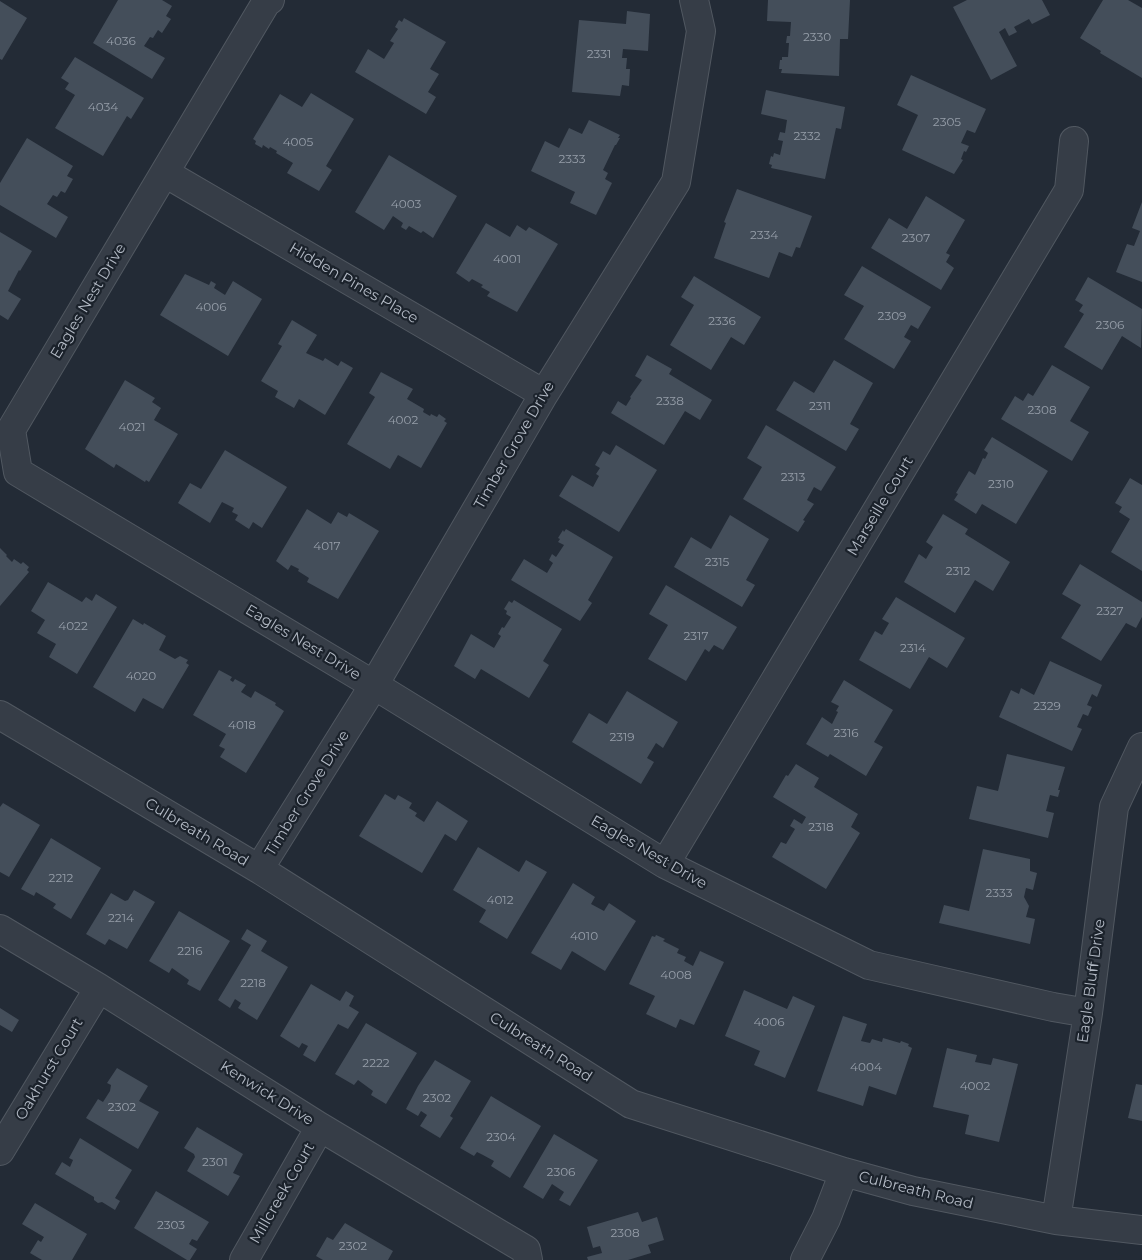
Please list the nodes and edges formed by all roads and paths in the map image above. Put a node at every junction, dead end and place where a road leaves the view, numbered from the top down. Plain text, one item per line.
1 (270, 0) edge
2 (694, 0) edge
3 (1074, 141) dead end
4 (165, 173) junction
5 (544, 394) junction
6 (374, 685) junction
7 (0, 715) edge
8 (1142, 747) edge
9 (665, 864) junction
10 (259, 869) junction
11 (0, 929) edge
12 (99, 988) junction
13 (1088, 1013) junction
14 (320, 1126) junction
15 (0, 1151) edge
16 (844, 1172) junction
17 (1056, 1220) junction
18 (1142, 1230) edge
19 (244, 1260) edge
20 (528, 1260) edge
21 (805, 1260) edge

1 - 4 street, Eagles Nest Drive
2 - 5 street, Timber Grove Drive
3 - 9 street, Marseille Court
4 - 5 street, Hidden Pines Place
4 - 6 street, Eagles Nest Drive
5 - 6 street, Timber Grove Drive
6 - 9 street, Eagles Nest Drive
6 - 10 street, Timber Grove Drive
7 - 10 street, Culbreath Road
8 - 13 street, Eagle Bluff Drive
9 - 13 street, Eagles Nest Drive
10 - 16 street, Culbreath Road
11 - 12 street, Kenwick Drive
12 - 14 street, Kenwick Drive
12 - 15 street, Oakhurst Court
13 - 17 street, Eagle Bluff Drive
14 - 19 street, Millcreek Court
14 - 20 street, Kenwick Drive
16 - 17 street, Culbreath Road
16 - 21 street
17 - 18 street, Culbreath Road

